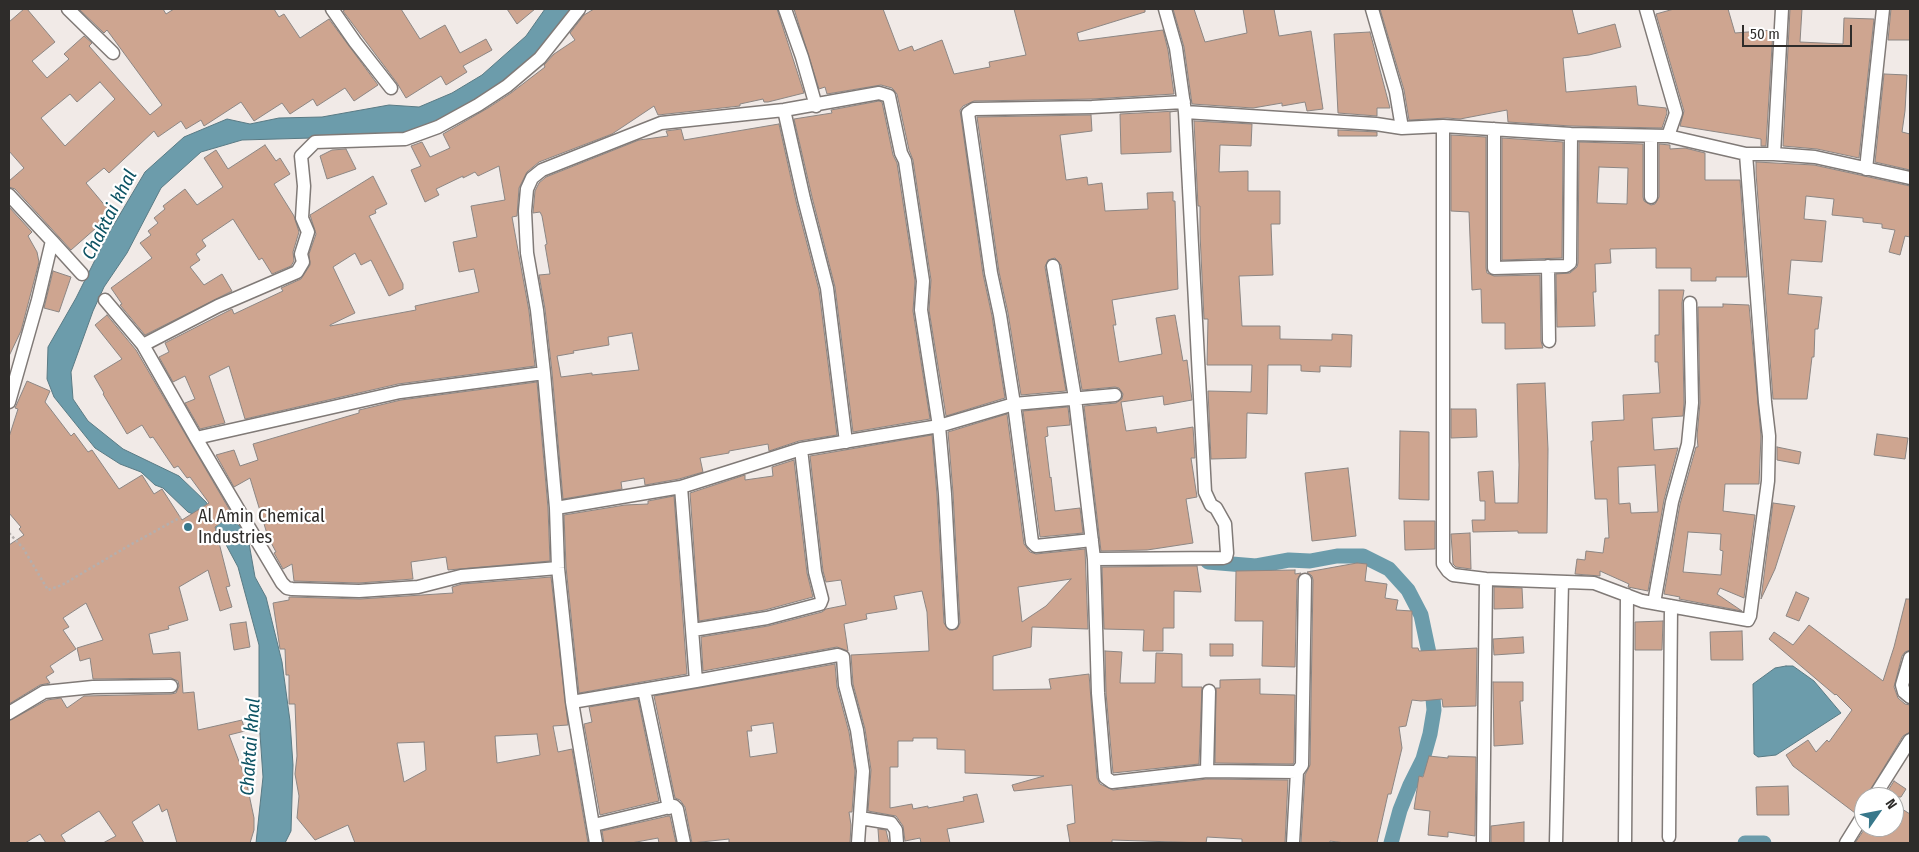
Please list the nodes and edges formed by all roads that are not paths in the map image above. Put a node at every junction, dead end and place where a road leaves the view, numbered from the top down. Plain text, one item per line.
1 (68, 9) edge
2 (332, 9) edge
3 (579, 9) edge
4 (785, 9) edge
5 (1165, 9) edge
6 (1372, 9) edge
7 (1646, 9) edge
8 (1782, 9) edge
9 (1883, 9) edge
10 (113, 53) dead end
11 (391, 88) dead end
12 (816, 106) junction
13 (1185, 107) junction
14 (784, 110) junction
15 (1443, 126) junction
16 (1402, 128) junction
17 (1494, 129) junction
18 (1571, 134) junction
19 (1651, 136) junction
20 (1668, 136) junction
21 (1746, 154) junction
22 (1774, 154) junction
23 (1866, 169) junction
24 (1910, 178) edge
25 (9, 195) edge
26 (1651, 197) dead end
27 (52, 241) junction
28 (1053, 266) dead end
29 (1548, 266) junction
30 (82, 274) dead end
31 (106, 300) dead end
32 (1690, 303) dead end
33 (1549, 341) dead end
34 (143, 345) junction
35 (544, 373) junction
36 (1115, 395) dead end
37 (1075, 398) junction
38 (9, 402) edge
39 (1014, 404) junction
40 (940, 426) junction
41 (196, 438) junction
42 (846, 442) junction
43 (800, 449) junction
44 (681, 487) junction
45 (556, 508) junction
46 (1092, 540) junction
47 (1094, 559) junction
48 (558, 568) junction
49 (1486, 579) junction
50 (1305, 580) dead end
51 (1562, 582) junction
52 (1627, 595) junction
53 (1654, 603) junction
54 (1671, 606) junction
55 (952, 623) dead end
56 (693, 630) junction
57 (1910, 658) edge
58 (696, 681) junction
59 (171, 686) dead end
60 (644, 690) junction
61 (1209, 691) dead end
62 (1910, 697) edge
63 (572, 702) junction
64 (9, 713) edge
65 (1910, 740) edge
66 (1207, 771) junction
67 (1297, 772) junction
68 (1880, 787) edge
69 (669, 808) junction
70 (860, 818) junction
71 (594, 825) junction
72 (1854, 830) edge
73 (1669, 836) dead end
74 (596, 843) edge
75 (684, 843) edge
76 (858, 843) edge
77 (897, 843) edge
78 (1293, 843) edge
79 (1483, 843) edge
80 (1556, 843) edge
81 (1625, 843) edge
82 (1846, 843) edge

1 - 10 street
2 - 11 street
3 - 34 street
4 - 12 street
5 - 13 street
6 - 16 street
7 - 20 street
8 - 22 street
9 - 23 street
12 - 14 street
12 - 40 street
13 - 16 street
13 - 39 street
13 - 47 street
14 - 35 street
14 - 42 street
15 - 16 street
15 - 17 street
15 - 49 street
17 - 18 street
17 - 29 street
18 - 19 street
18 - 29 street
19 - 20 street
19 - 26 street
20 - 21 street
21 - 22 street
21 - 54 street
22 - 23 street
23 - 24 street
25 - 27 street
27 - 30 street
27 - 38 street
28 - 37 street
29 - 33 street
31 - 34 street
32 - 53 street
34 - 41 street
35 - 41 street
35 - 45 street
36 - 37 street
37 - 39 street
37 - 46 street
39 - 40 street
39 - 46 street
40 - 42 street
40 - 55 street
41 - 48 street
42 - 43 street
43 - 44 street
43 - 56 street
44 - 45 street
44 - 56 street
45 - 48 street
46 - 47 street
47 - 66 street
48 - 63 street
49 - 51 street
49 - 79 street
50 - 67 street
51 - 52 street
51 - 80 street
52 - 53 street
52 - 81 street
53 - 54 street
54 - 73 street
56 - 58 street
57 - 62 street
58 - 60 street
58 - 70 street
59 - 64 street
60 - 63 street
60 - 69 street
61 - 66 street
63 - 71 street
65 - 68 street
66 - 67 street
67 - 78 street
69 - 71 street
69 - 75 street
70 - 76 street
70 - 77 street
71 - 74 street
72 - 82 street

